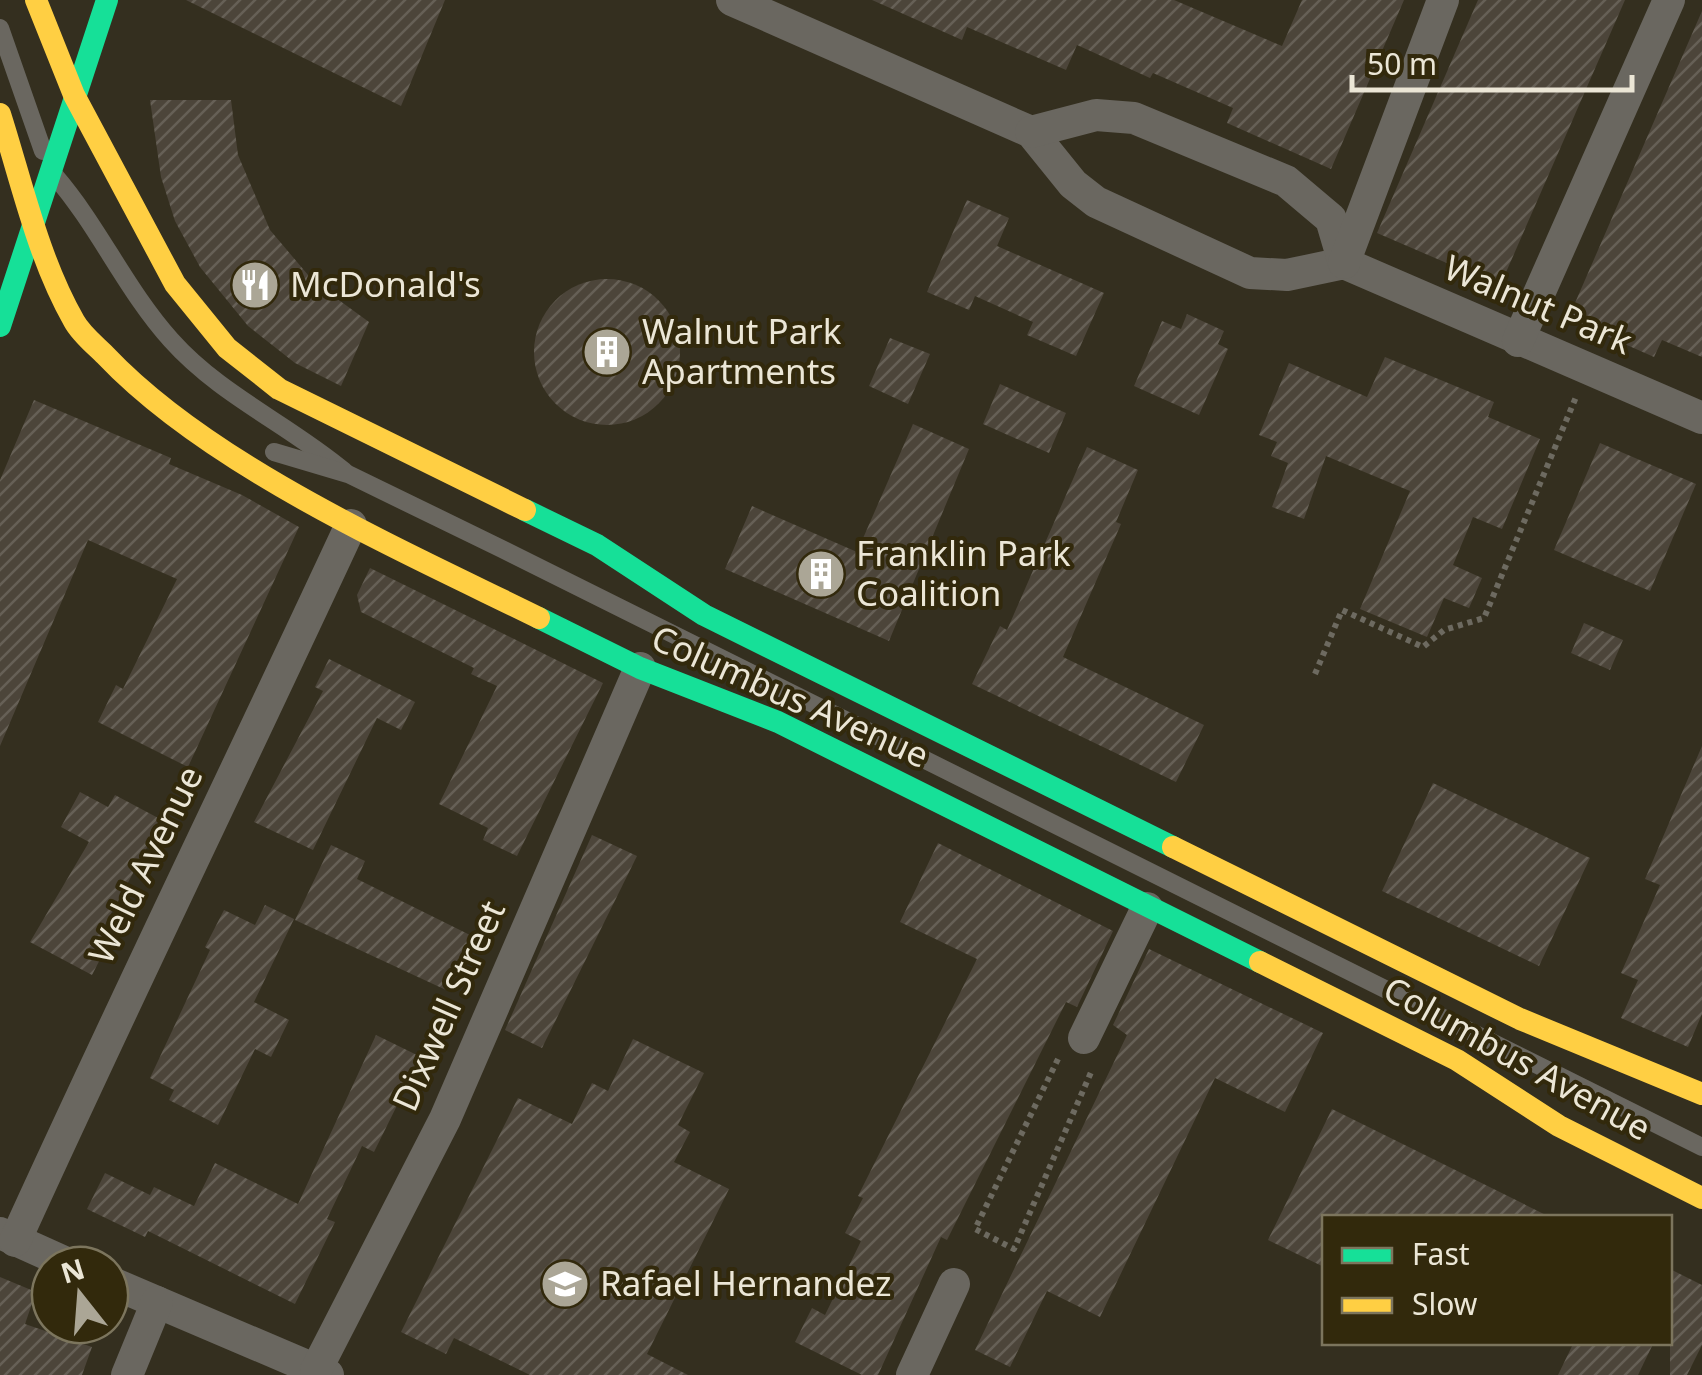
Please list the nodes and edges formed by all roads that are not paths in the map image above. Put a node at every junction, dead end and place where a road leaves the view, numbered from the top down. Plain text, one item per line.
1 (36, 0) edge
2 (107, 0) edge
3 (732, 0) edge
4 (1443, 0) edge
5 (1668, 0) edge
6 (0, 28) edge
7 (74, 95) junction
8 (0, 114) edge
9 (1031, 132) junction
10 (50, 170) junction
11 (57, 206) dead end
12 (33, 224) junction
13 (1344, 264) junction
14 (2, 314) edge
15 (108, 329) dead end
16 (1518, 341) junction
17 (1702, 418) edge
18 (214, 420) dead end
19 (250, 440) dead end
20 (348, 474) junction
21 (351, 525) junction
22 (640, 668) junction
23 (1146, 908) junction
24 (1084, 1038) dead end
25 (1702, 1094) edge
26 (1702, 1147) edge
27 (1702, 1198) edge
28 (8, 1237) edge
29 (954, 1284) dead end
30 (130, 1291) edge
31 (156, 1302) junction
32 (322, 1372) edge
33 (128, 1375) edge
34 (912, 1375) edge

1 - 7 main road, Columbus Avenue
2 - 7 main road
3 - 9 street
4 - 13 street
5 - 16 street
6 - 10 lane, Columbus Avenue
7 - 10 main road
7 - 25 main road, Columbus Avenue
8 - 12 main road, Columbus Avenue
9 - 13 street
9 - 13 street
10 - 11 lane, Columbus Avenue
10 - 12 main road
10 - 20 lane, Columbus Avenue
12 - 14 main road
12 - 21 main road, Columbus Avenue
13 - 16 street, Walnut Park
15 - 18 lane
16 - 17 street, Walnut Park
19 - 20 lane, Columbus Avenue
20 - 26 lane, Columbus Avenue
21 - 22 main road, Columbus Avenue
21 - 28 street, Weld Avenue
22 - 23 main road, Columbus Avenue
22 - 32 street, Dixwell Street
23 - 24 street
23 - 27 main road, Columbus Avenue
29 - 34 street
30 - 31 street
31 - 32 street
31 - 33 street

